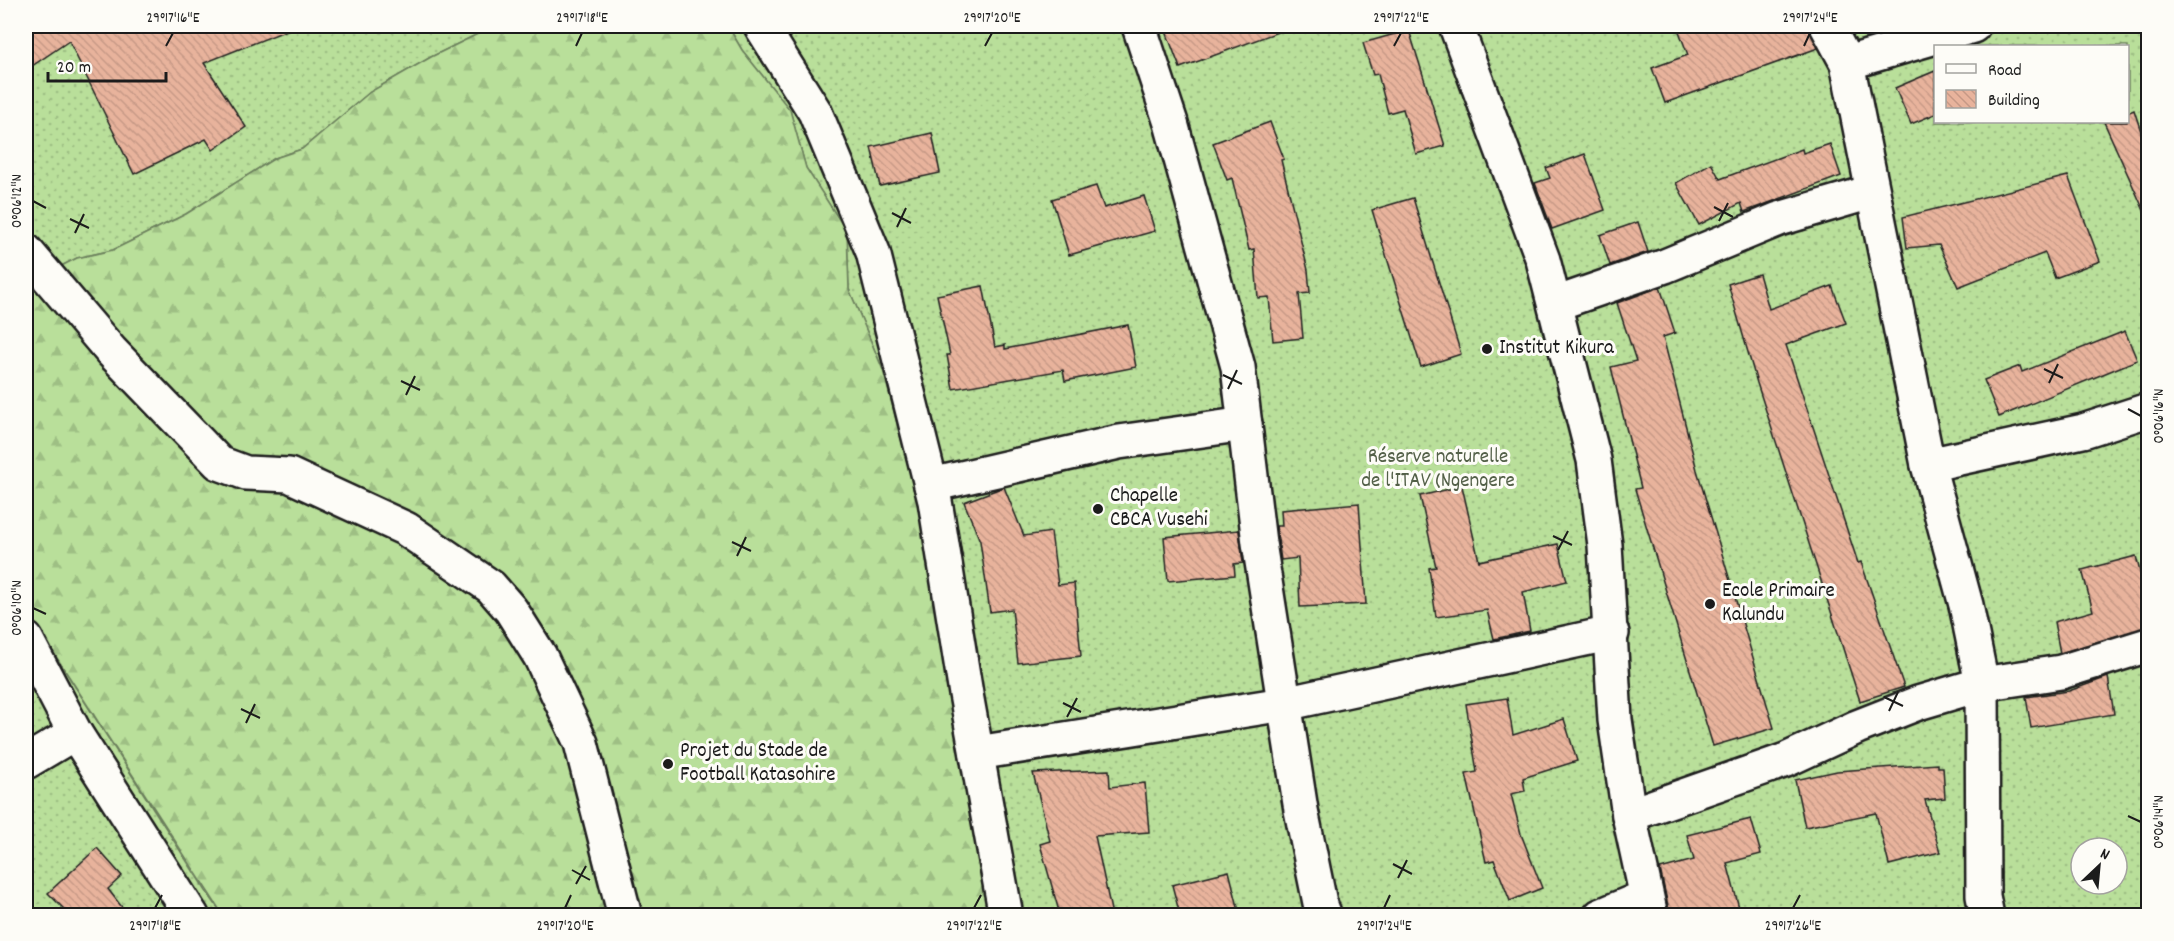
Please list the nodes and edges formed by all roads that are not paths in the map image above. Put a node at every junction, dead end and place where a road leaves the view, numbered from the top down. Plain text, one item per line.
1 (761, 26) edge
2 (1139, 26) edge
3 (1456, 26) edge
4 (1827, 26) edge
5 (1973, 26) edge
6 (1846, 63) junction
7 (1871, 192) junction
8 (26, 251) edge
9 (1555, 304) junction
10 (2148, 410) edge
11 (1245, 424) junction
12 (1928, 465) junction
13 (931, 485) junction
14 (1612, 633) junction
15 (26, 639) edge
16 (2148, 645) edge
17 (1982, 684) junction
18 (1284, 704) junction
19 (75, 733) junction
20 (977, 753) junction
21 (26, 762) edge
22 (1629, 815) junction
23 (1648, 906) edge
24 (192, 915) edge
25 (625, 915) edge
26 (1006, 915) edge
27 (1325, 915) edge
28 (1600, 915) edge
29 (1987, 915) edge

1 - 13 street
2 - 11 street
3 - 9 street
4 - 6 street
5 - 6 street
6 - 7 street
7 - 9 street
7 - 12 street
8 - 25 street
9 - 14 street
10 - 12 street
11 - 13 street
11 - 18 street
12 - 17 street
13 - 20 street
14 - 18 street
14 - 22 street
15 - 19 street
16 - 17 street
17 - 22 street
17 - 29 street
18 - 20 street
18 - 27 street
19 - 21 street
19 - 24 street
20 - 26 street
22 - 23 street
23 - 28 street

